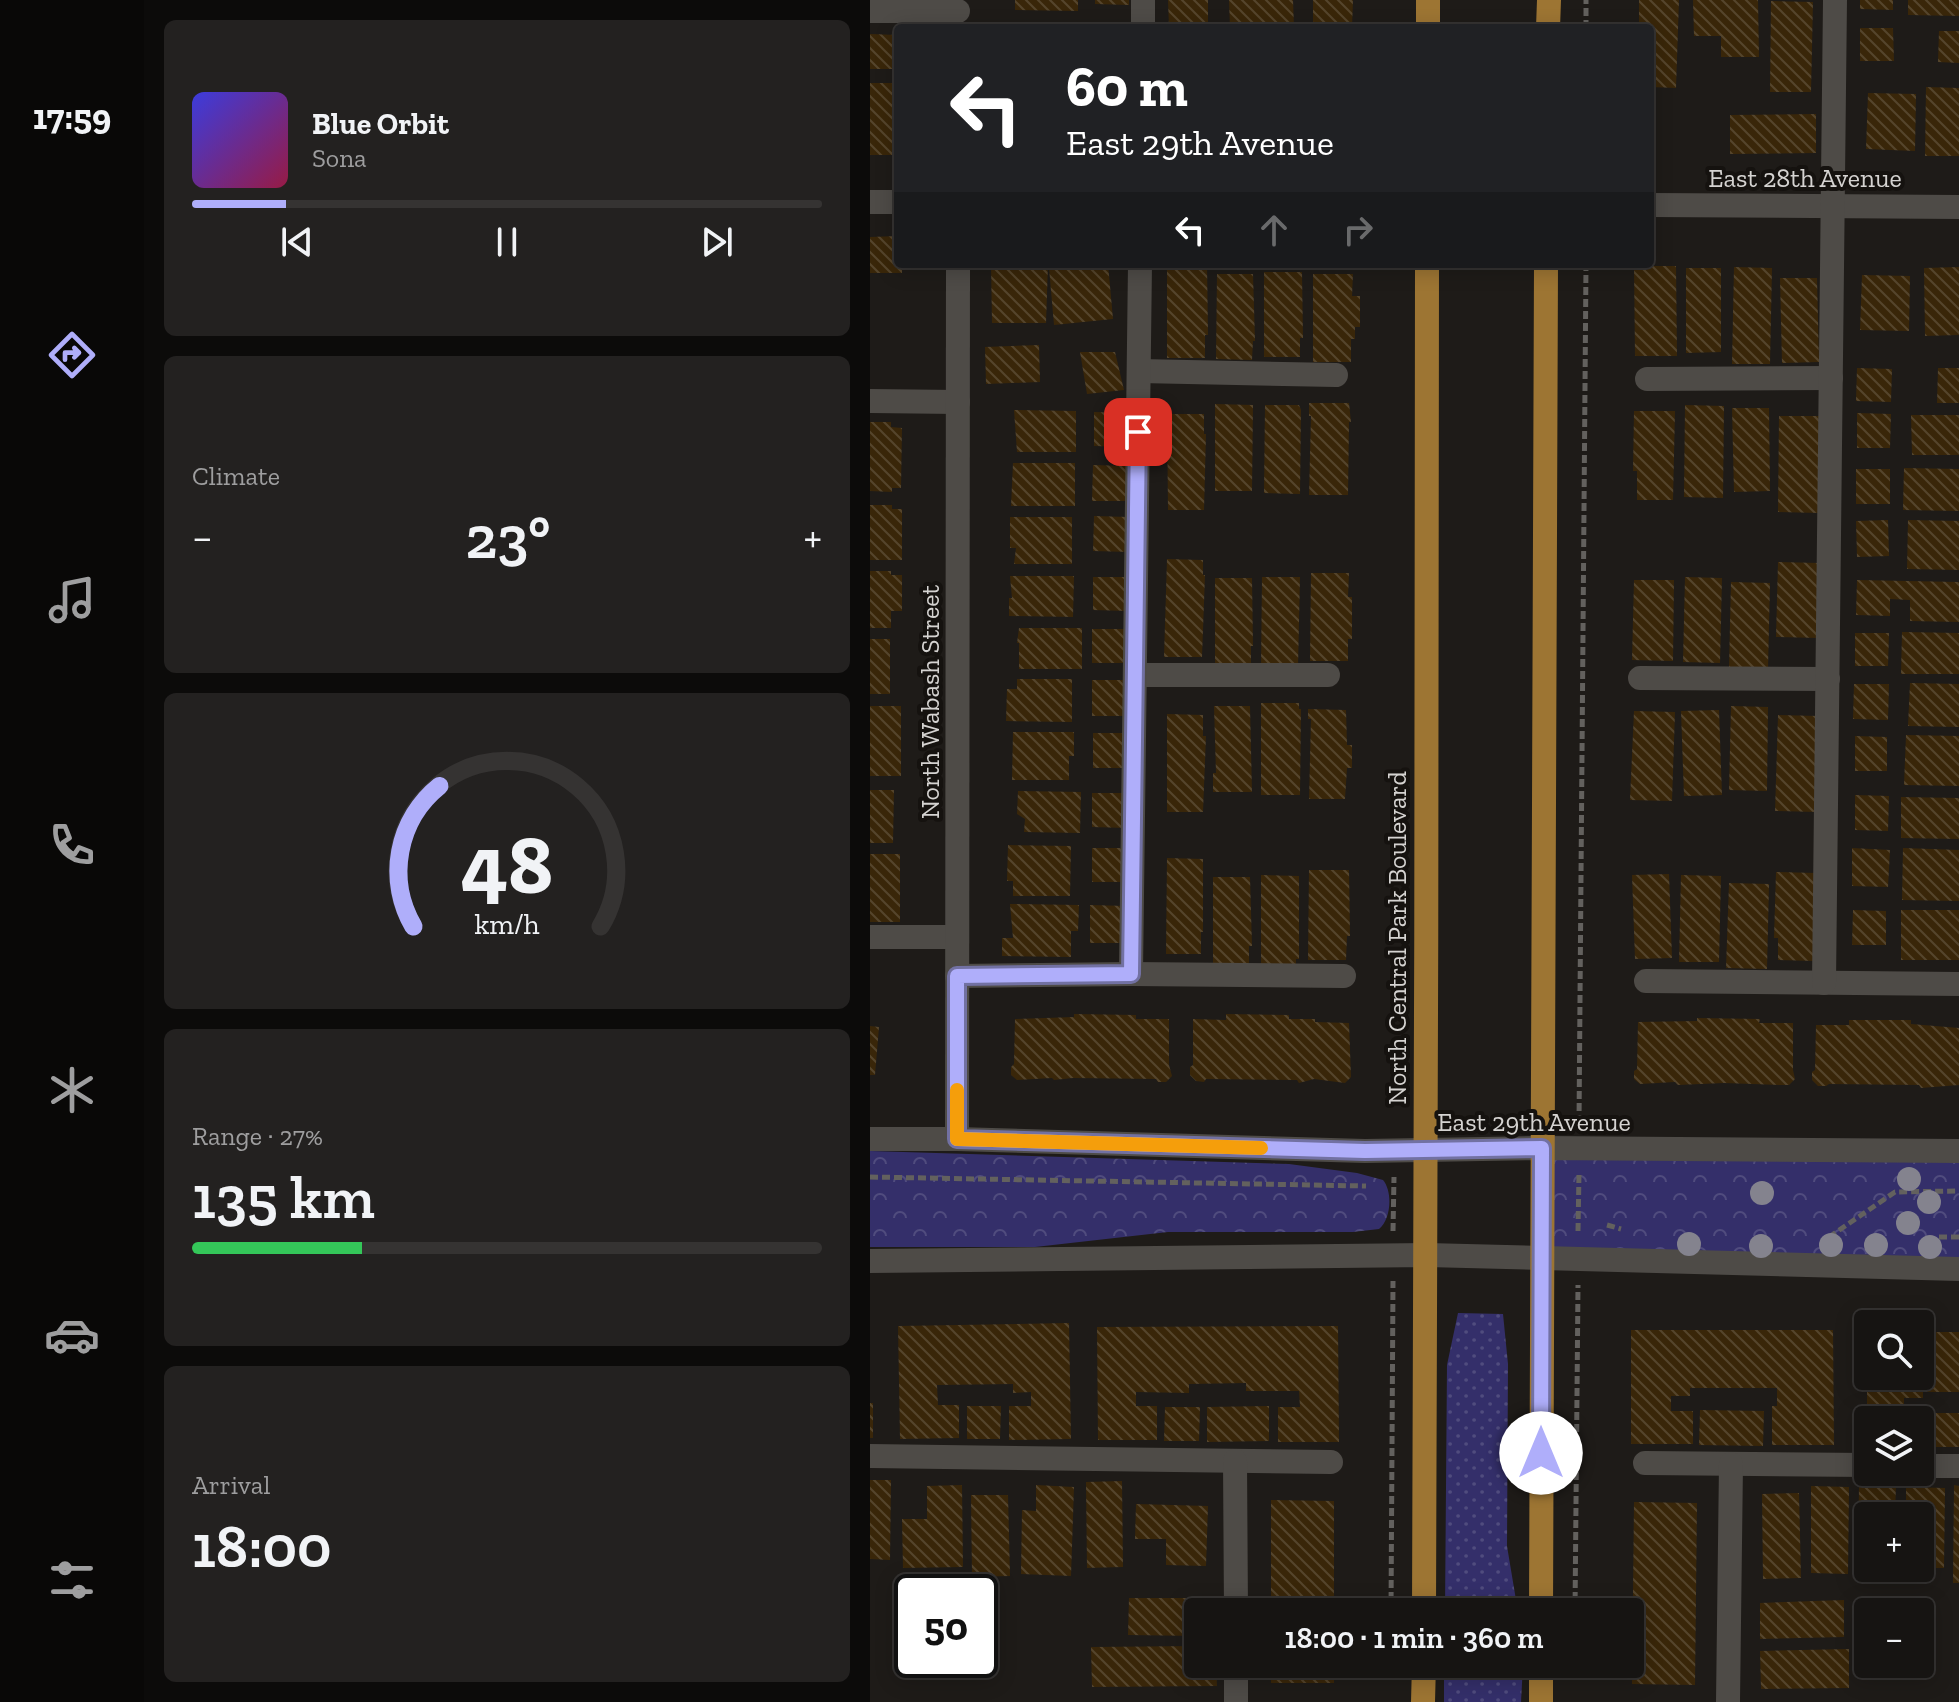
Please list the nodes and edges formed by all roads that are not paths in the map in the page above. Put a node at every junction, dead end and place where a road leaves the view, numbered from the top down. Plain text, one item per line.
1 (1143, 0) edge
2 (1428, 0) edge
3 (1549, 0) edge
4 (1835, 0) edge
5 (870, 11) edge
6 (958, 13) edge
7 (1143, 24) edge
8 (1428, 24) edge
9 (1548, 24) edge
10 (870, 202) edge
11 (894, 202) edge
12 (1654, 205) edge
13 (1833, 206) junction
14 (1959, 207) edge
15 (958, 268) edge
16 (1140, 268) edge
17 (1427, 268) edge
18 (1546, 268) edge
19 (1139, 371) junction
20 (1336, 375) dead end
21 (1831, 378) junction
22 (1647, 379) dead end
23 (870, 401) edge
24 (958, 402) junction
25 (1135, 675) junction
26 (1328, 675) dead end
27 (1640, 678) dead end
28 (1828, 679) junction
29 (870, 937) edge
30 (957, 937) junction
31 (1131, 974) junction
32 (957, 976) junction
33 (1344, 976) dead end
34 (1646, 981) dead end
35 (1824, 983) junction
36 (1959, 984) edge
37 (870, 1139) edge
38 (957, 1139) junction
39 (1542, 1148) junction
40 (1426, 1149) junction
41 (1959, 1151) edge
42 (1427, 1255) junction
43 (1541, 1258) junction
44 (870, 1261) edge
45 (1959, 1269) edge
46 (870, 1456) edge
47 (1235, 1461) junction
48 (1331, 1462) dead end
49 (1645, 1463) dead end
50 (1731, 1464) junction
51 (1854, 1465) edge
52 (1934, 1466) edge
53 (1959, 1466) edge
54 (1236, 1598) edge
55 (1424, 1598) edge
56 (1541, 1598) edge
57 (1236, 1678) edge
58 (1424, 1678) edge
59 (1541, 1678) edge
60 (1236, 1702) edge
61 (1423, 1702) edge
62 (1541, 1702) edge
63 (1728, 1702) edge

1 - 7 street
2 - 8 main road
3 - 9 main road
4 - 13 street
5 - 6 street
10 - 11 street
12 - 13 street, East 28th Avenue
13 - 14 street, East 28th Avenue
13 - 21 street
15 - 24 street, North Wabash Street
16 - 19 street
17 - 40 main road, North Central Park Boulevard
18 - 39 main road
19 - 20 street
19 - 25 street
21 - 22 street
21 - 28 street
23 - 24 street
24 - 30 street, North Wabash Street
25 - 26 street
25 - 31 street
27 - 28 street
28 - 35 street
29 - 30 street
30 - 32 street, North Wabash Street
31 - 32 street
31 - 33 street
32 - 38 street, North Wabash Street
34 - 35 street
35 - 36 street
37 - 38 street, East 29th Avenue
38 - 40 street, East 29th Avenue
39 - 40 street, East 29th Avenue
39 - 41 street, East 29th Avenue
39 - 43 main road
40 - 42 main road, North Central Park Boulevard
42 - 43 street
42 - 44 street
42 - 55 main road, North Central Park Boulevard
43 - 45 street
43 - 56 main road
46 - 47 street
47 - 48 street
47 - 54 street
49 - 50 street
50 - 51 street
50 - 63 street
52 - 53 street
57 - 60 street
58 - 61 main road
59 - 62 main road

